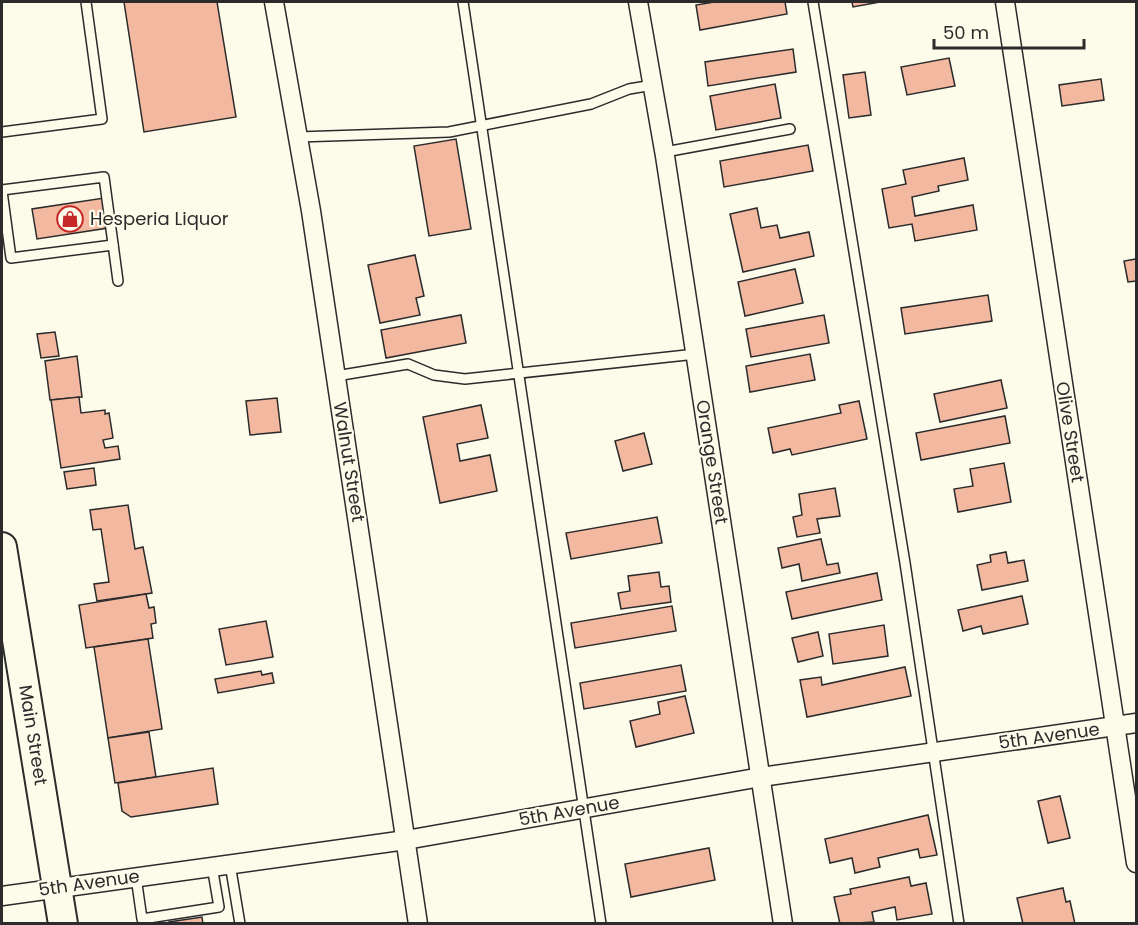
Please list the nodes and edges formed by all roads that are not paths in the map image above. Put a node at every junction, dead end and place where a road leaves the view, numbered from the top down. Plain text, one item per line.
1 (86, 2) edge
2 (274, 2) edge
3 (463, 2) edge
4 (638, 2) edge
5 (813, 2) edge
6 (1005, 2) edge
7 (653, 85) junction
8 (482, 124) junction
9 (790, 129) dead end
10 (2, 132) edge
11 (298, 137) junction
12 (664, 152) junction
13 (2, 191) edge
14 (3, 211) edge
15 (113, 245) junction
16 (118, 281) dead end
17 (696, 354) junction
18 (519, 374) junction
19 (336, 376) junction
20 (2, 547) edge
21 (1137, 723) edge
22 (1115, 726) junction
23 (932, 752) junction
24 (761, 777) junction
25 (584, 808) junction
26 (405, 840) junction
27 (1137, 863) edge
28 (221, 865) junction
29 (136, 877) junction
30 (58, 887) junction
31 (2, 896) edge
32 (142, 921) edge
33 (63, 924) edge
34 (240, 924) edge
35 (418, 924) edge
36 (601, 924) edge
37 (783, 924) edge
38 (959, 924) edge

1 - 10 lane
2 - 11 street, Walnut Street
3 - 8 lane
4 - 7 street, Orange Street
5 - 23 lane
6 - 22 street, Olive Street
7 - 8 lane
7 - 12 street, Orange Street
8 - 11 lane
8 - 18 lane
9 - 12 lane
11 - 19 street, Walnut Street
12 - 17 street, Orange Street
13 - 14 lane
13 - 15 lane
14 - 15 lane
15 - 16 lane
17 - 18 lane
17 - 24 street, Orange Street
18 - 19 lane
18 - 25 lane
19 - 26 street, Walnut Street
20 - 30 main road, Main Street
21 - 22 street, 5th Avenue
22 - 23 street, 5th Avenue
22 - 27 street, Olive Street
23 - 24 street, 5th Avenue
23 - 38 lane
24 - 25 street, 5th Avenue
24 - 37 street, Orange Street
25 - 26 street, 5th Avenue
25 - 36 lane
26 - 28 street, 5th Avenue
26 - 35 street, Walnut Street
28 - 29 street, 5th Avenue
28 - 32 lane
28 - 34 lane
29 - 30 street, 5th Avenue
29 - 32 lane
30 - 31 street, 5th Avenue
30 - 33 main road, Main Street

